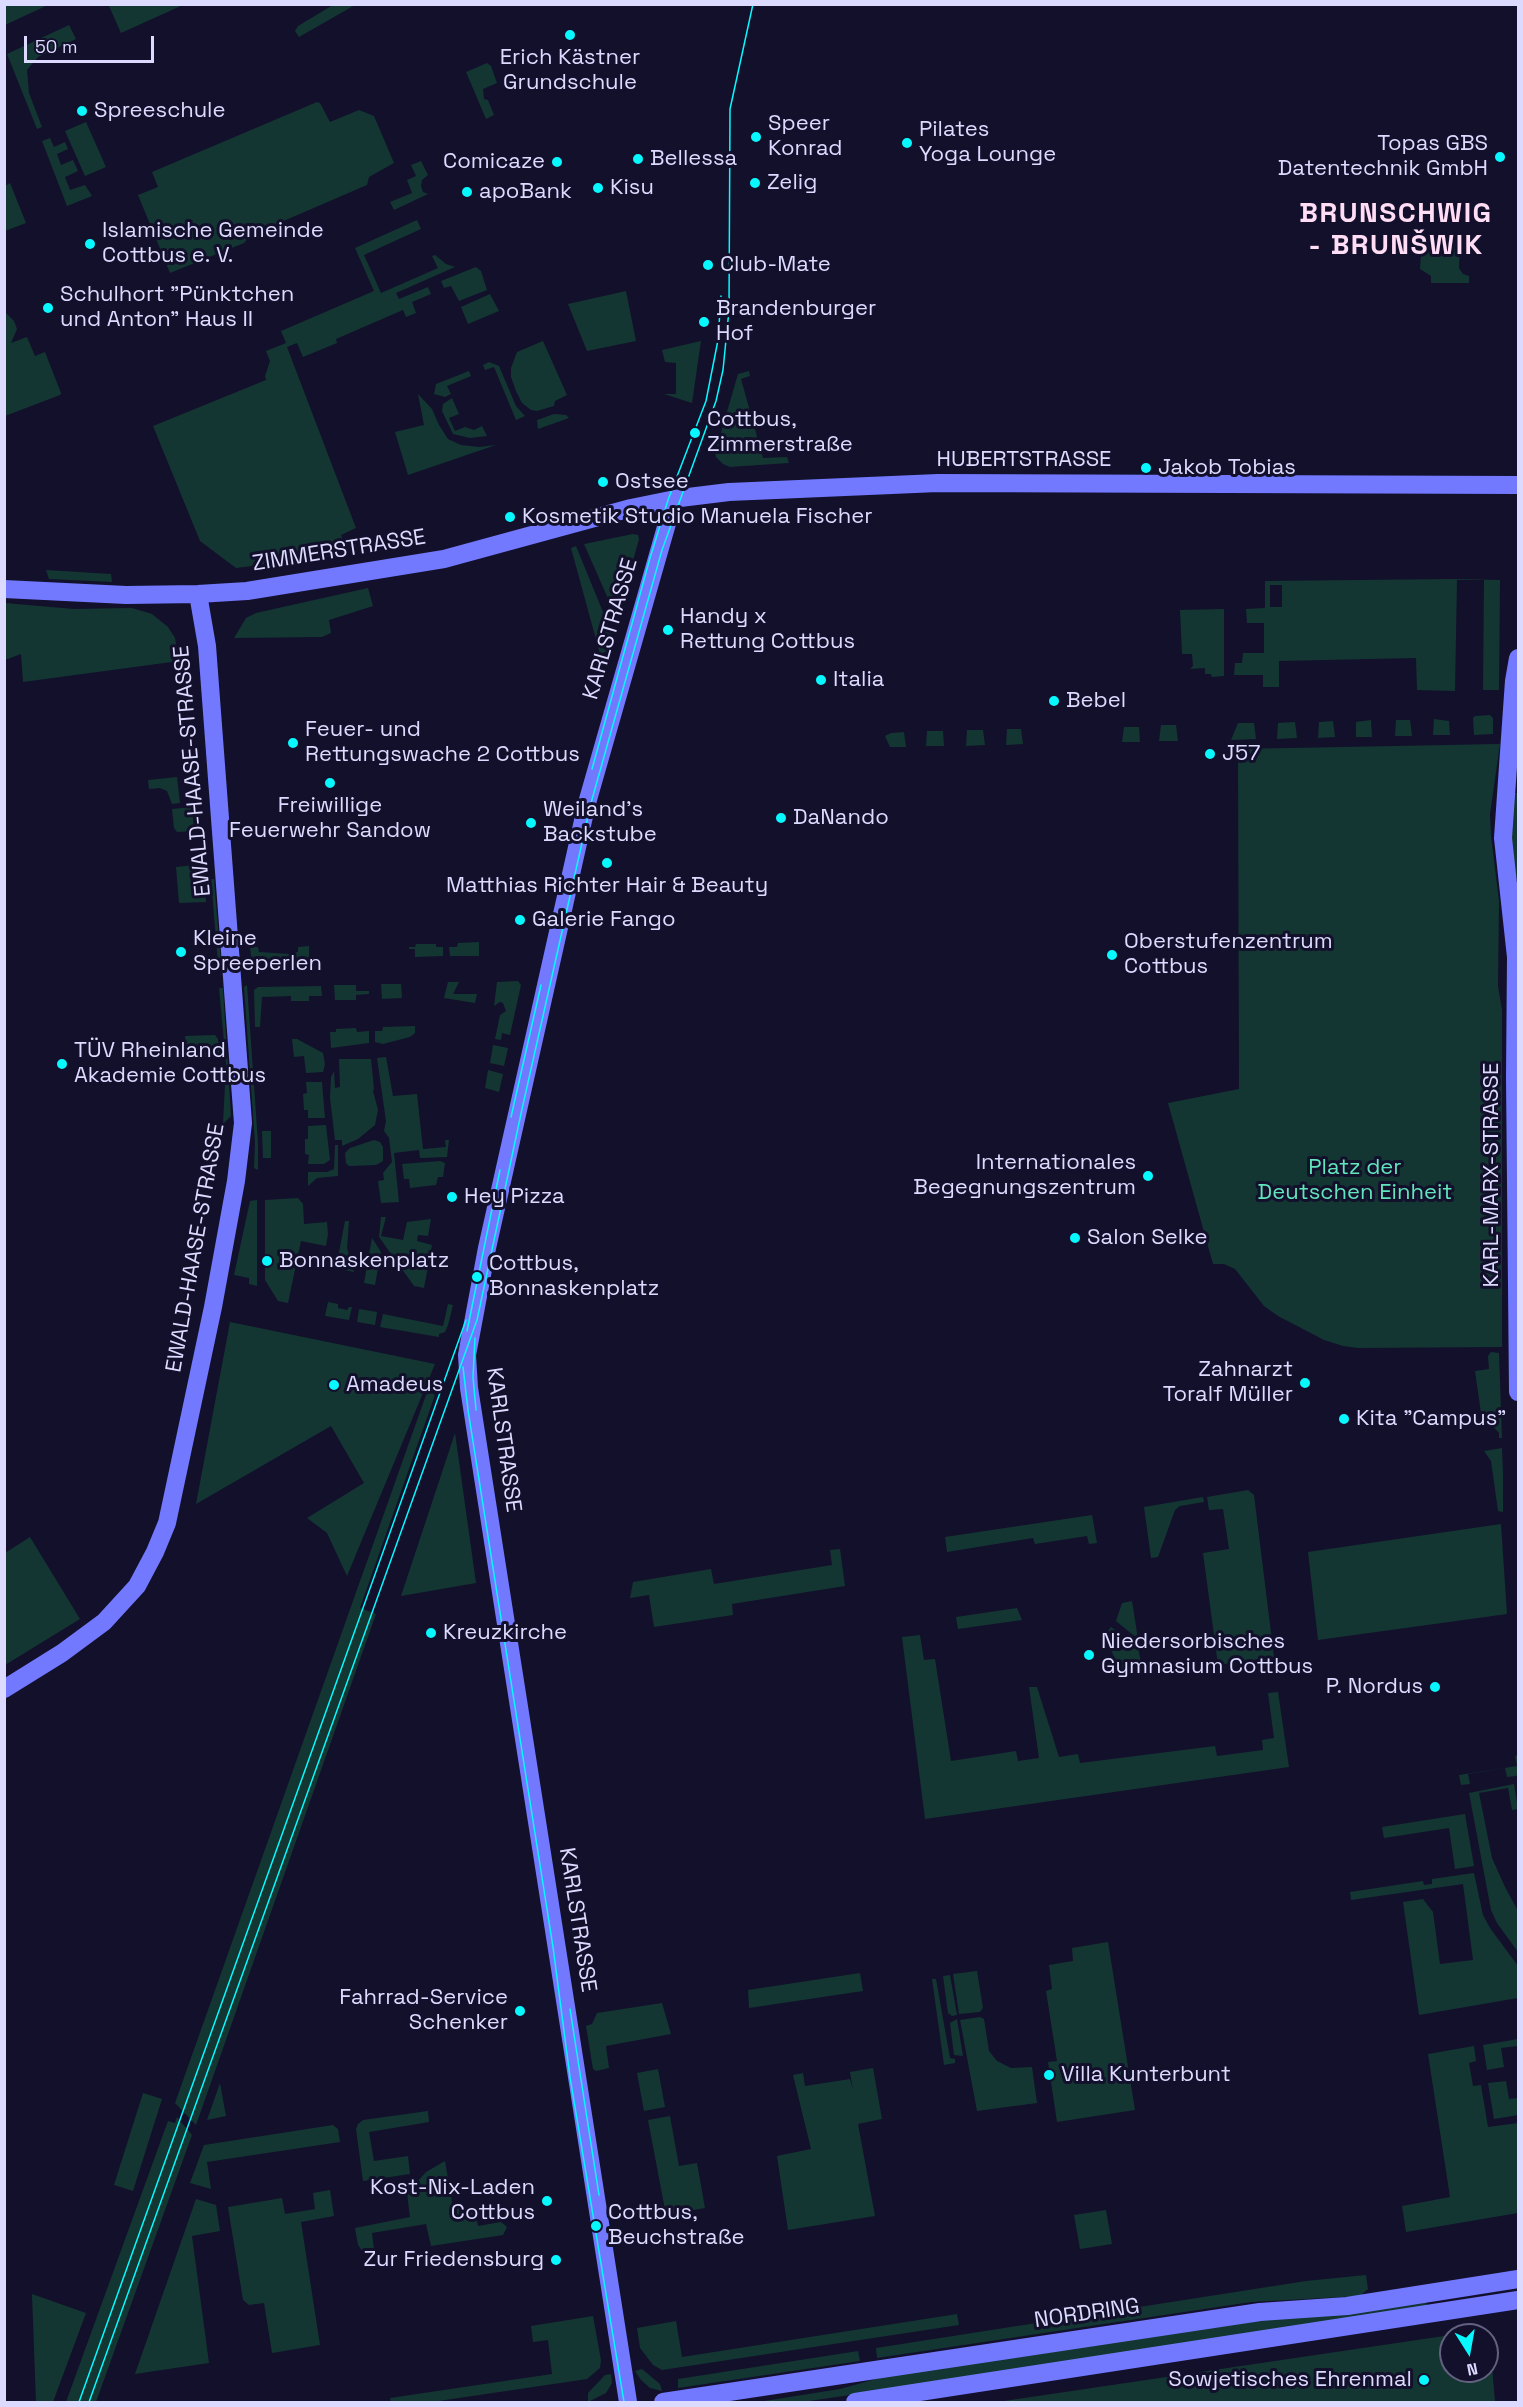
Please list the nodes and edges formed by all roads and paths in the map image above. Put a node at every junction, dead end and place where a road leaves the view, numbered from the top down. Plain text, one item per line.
1 (1518, 485) edge
2 (674, 499) junction
3 (4, 590) edge
4 (198, 594) junction
5 (1518, 658) edge
6 (1517, 953) edge
7 (1518, 1392) edge
8 (4, 1689) edge
9 (1518, 2279) edge
10 (1518, 2300) edge
11 (628, 2403) edge
12 (663, 2403) edge
13 (855, 2403) edge

1 - 2 street, HUBERTSTRASSE
2 - 4 street, ZIMMERSTRASSE
2 - 11 street, KARLSTRASSE
3 - 4 street, ZIMMERSTRASSE
4 - 8 street, EWALD-HAASE-STRASSE
5 - 6 street, KARL-MARX-STRASSE
6 - 7 street, KARL-MARX-STRASSE
9 - 12 street, NORDRING
10 - 13 street

